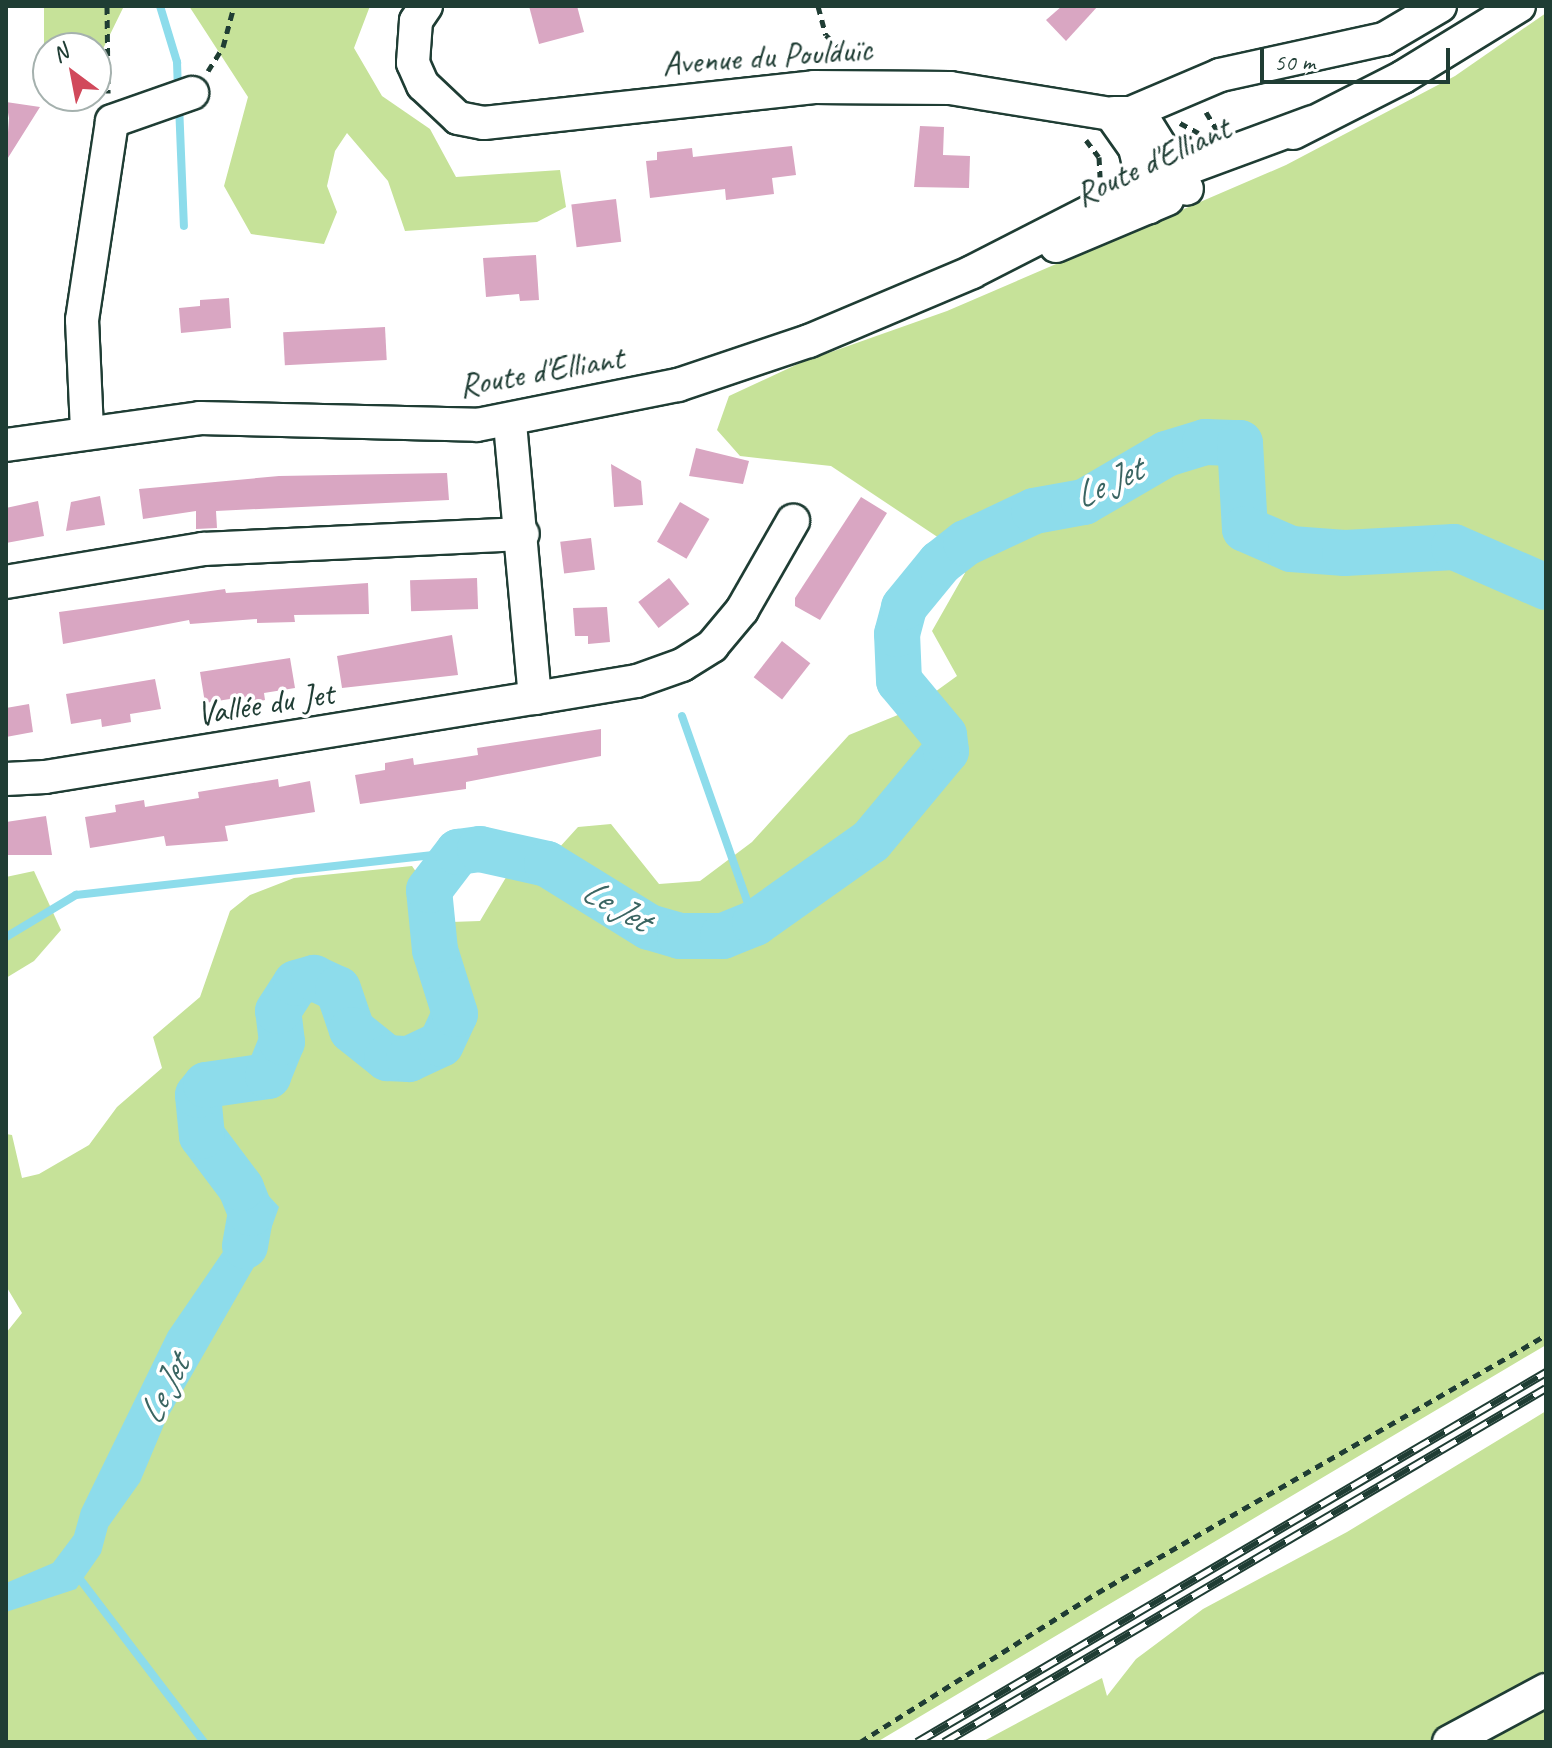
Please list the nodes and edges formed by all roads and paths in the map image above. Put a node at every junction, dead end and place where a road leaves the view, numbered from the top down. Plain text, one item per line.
1 (107, 6) edge
2 (234, 6) edge
3 (426, 6) edge
4 (818, 6) edge
5 (1440, 6) edge
6 (1519, 6) edge
7 (852, 56) dead end
8 (192, 93) joint
9 (1109, 112) junction
10 (112, 121) junction
11 (1182, 180) junction
12 (1095, 186) dead end
13 (1145, 196) junction
14 (510, 421) junction
15 (87, 430) junction
16 (6, 445) edge
17 (793, 521) dead end
18 (523, 534) junction
19 (6, 582) edge
20 (535, 698) junction
21 (6, 779) edge
22 (1546, 1335) edge
23 (1546, 1690) edge
24 (860, 1742) edge
25 (1449, 1742) edge

1 - 10 path
2 - 8 path
3 - 9 street, Avenue du Poulduïc
4 - 7 path
5 - 9 street
6 - 11 street, Route d'Elliant
8 - 10 street
9 - 11 street
9 - 12 path
9 - 13 street
10 - 15 street
11 - 13 street, Route d'Elliant
13 - 14 street, Route d'Elliant
14 - 15 street, Route d'Elliant
14 - 18 street
15 - 16 street, Route d'Elliant
17 - 20 street, Vallée du Jet
18 - 19 street
18 - 20 street
20 - 21 street, Vallée du Jet
22 - 24 path
23 - 25 street

